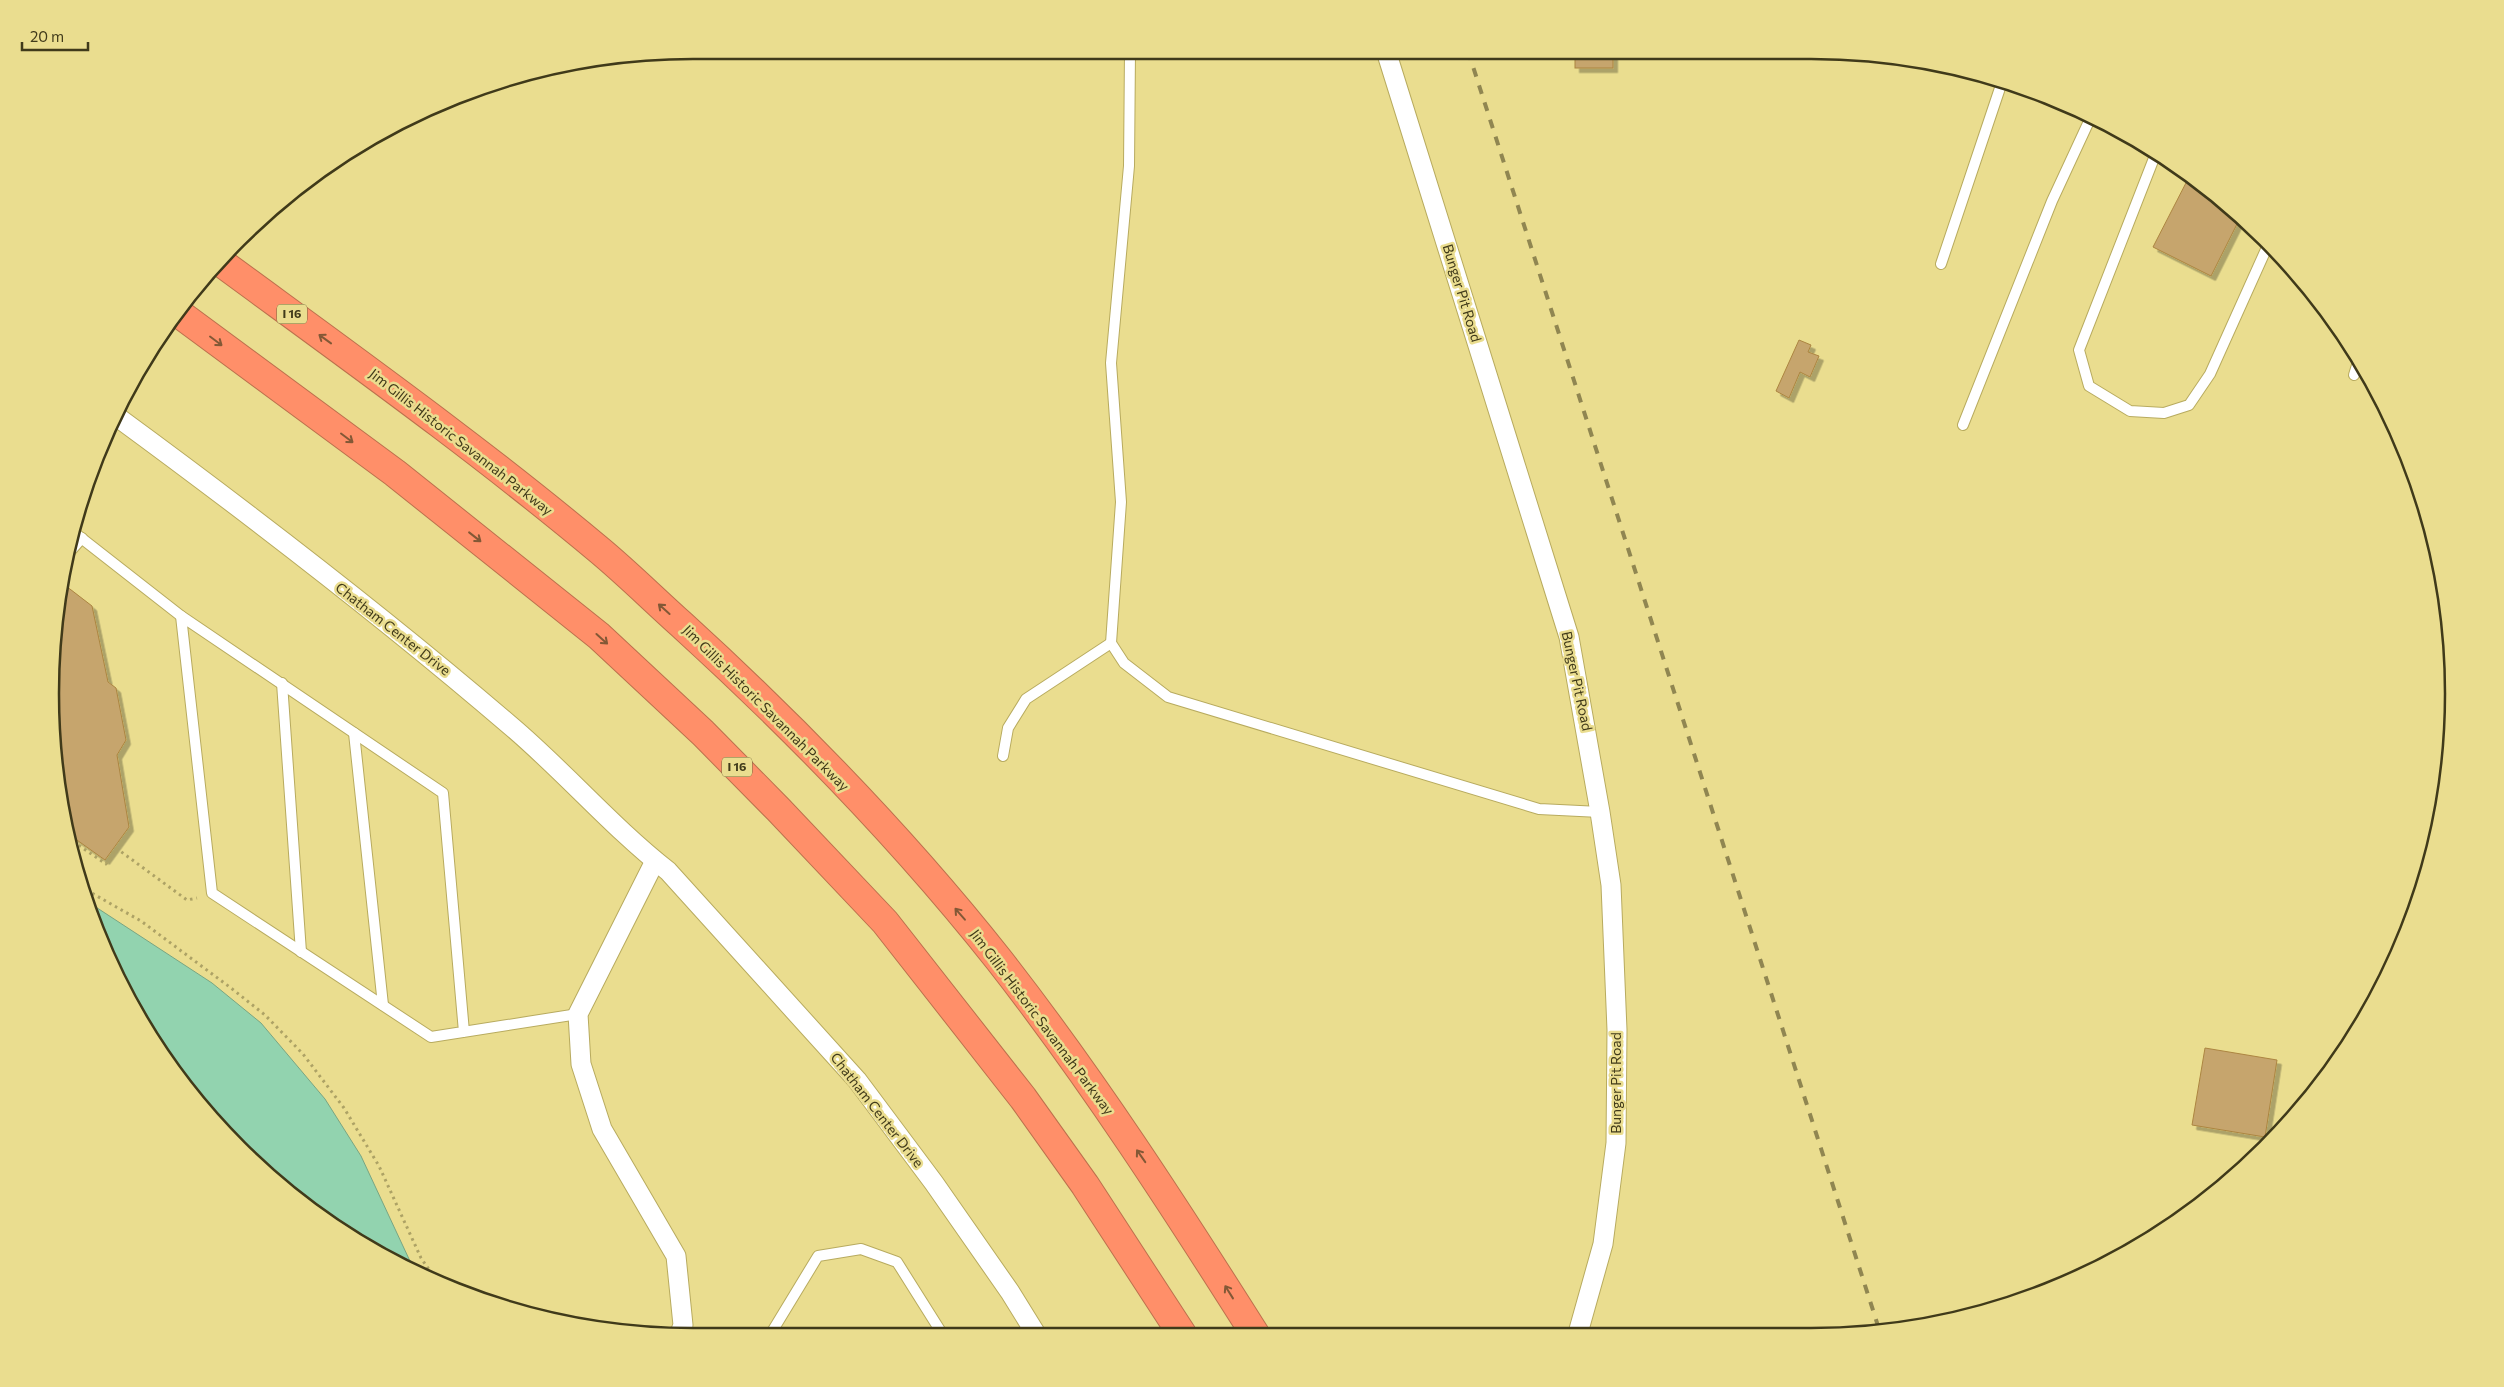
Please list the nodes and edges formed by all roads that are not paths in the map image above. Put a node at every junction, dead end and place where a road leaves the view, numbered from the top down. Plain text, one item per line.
1 (1130, 59) edge
2 (1388, 59) edge
3 (2000, 88) edge
4 (2088, 123) edge
5 (2153, 160) edge
6 (2265, 251) edge
7 (1941, 264) dead end
8 (225, 266) edge
9 (183, 317) edge
10 (2356, 369) edge
11 (2354, 375) dead end
12 (121, 420) edge
13 (1963, 424) dead end
14 (79, 536) edge
15 (82, 538) junction
16 (77, 544) edge
17 (181, 616) junction
18 (1111, 643) junction
19 (282, 684) junction
20 (354, 733) junction
21 (1003, 756) dead end
22 (1600, 812) junction
23 (655, 861) junction
24 (302, 952) junction
25 (383, 1005) junction
26 (578, 1014) junction
27 (464, 1032) junction
28 (682, 1328) edge
29 (774, 1328) edge
30 (939, 1328) edge
31 (1032, 1328) edge
32 (1178, 1328) edge
33 (1251, 1328) edge
34 (1579, 1328) edge

1 - 18 lane
2 - 22 street, Bunger Pit Road
3 - 7 lane
4 - 13 lane
5 - 6 lane
33 -> 8 highway, Jim Gillis Historic Savannah Parkway / I 16
9 -> 32 highway, I 16
10 - 11 lane
12 - 23 street, Chatham Center Drive
14 - 15 lane
15 - 16 lane
15 - 17 lane
17 - 19 lane
17 - 24 lane
18 - 21 lane
18 - 22 lane
19 - 20 lane
19 - 24 lane
20 - 25 lane
20 - 27 lane
22 - 34 street, Bunger Pit Road
23 - 26 street
23 - 31 street, Chatham Center Drive
24 - 25 lane
25 - 27 lane
26 - 27 lane
26 - 28 street
29 - 30 lane

